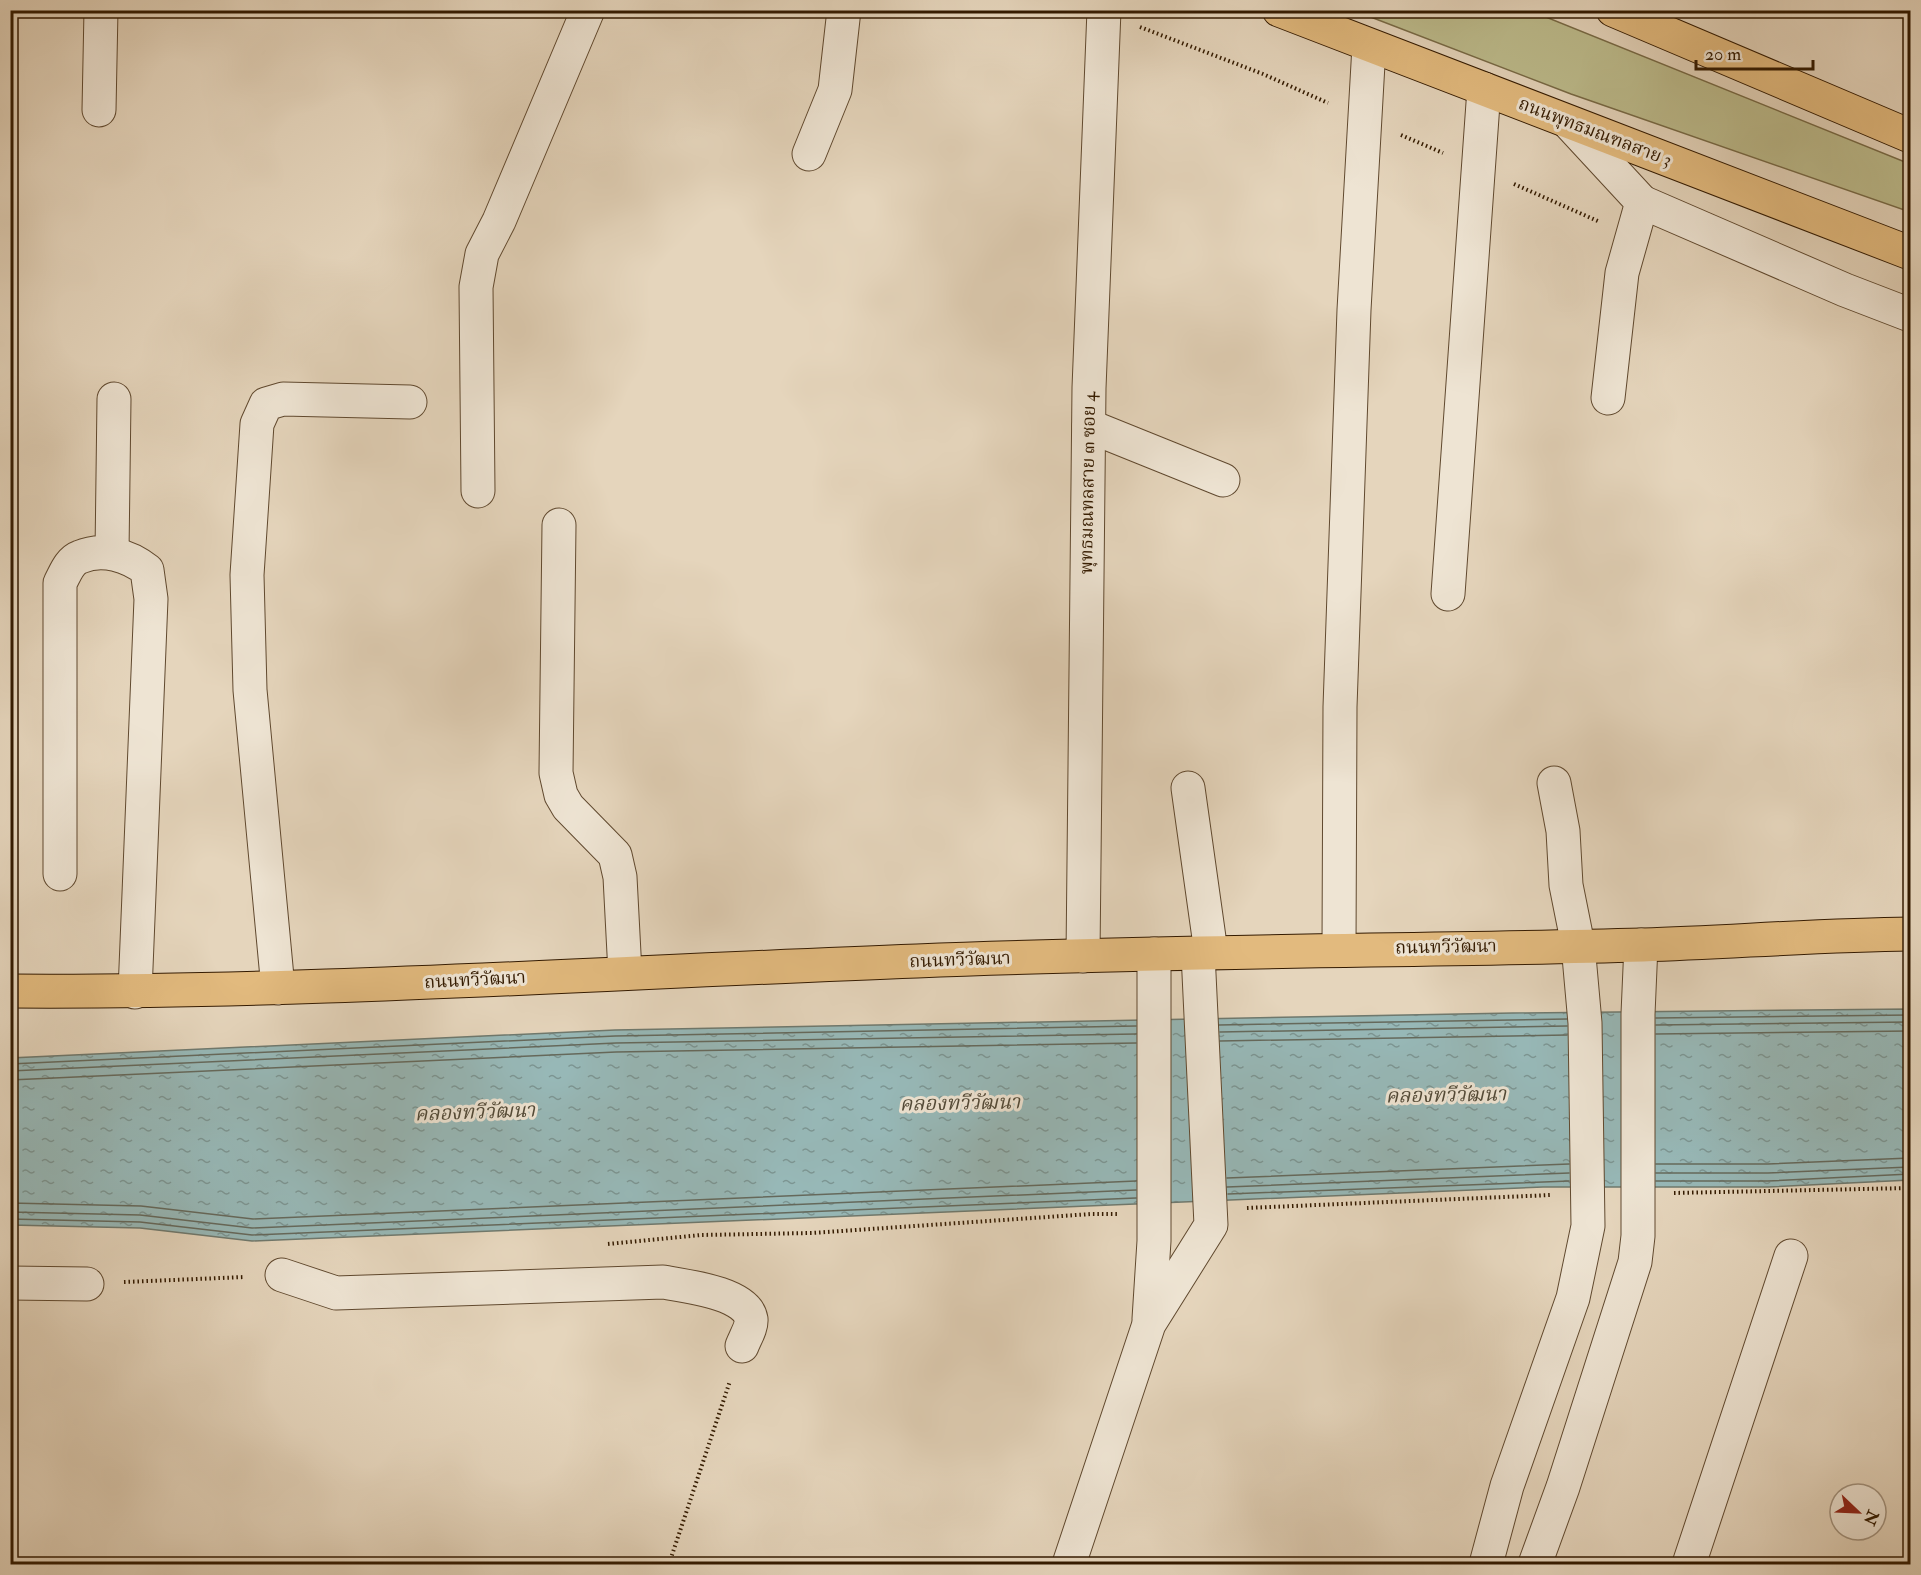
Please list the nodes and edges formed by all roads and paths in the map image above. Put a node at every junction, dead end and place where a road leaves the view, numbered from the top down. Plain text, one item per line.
1 (101, 10) edge
2 (588, 10) edge
3 (844, 10) edge
4 (1104, 10) edge
5 (1279, 10) edge
6 (1629, 14) edge
7 (1369, 46) junction
8 (1484, 89) junction
9 (99, 110) dead end
10 (1568, 122) junction
11 (1911, 136) edge
12 (809, 154) dead end
13 (1642, 202) junction
14 (1911, 253) edge
15 (1911, 315) edge
16 (1608, 398) dead end
17 (114, 399) dead end
18 (410, 402) dead end
19 (1089, 426) junction
20 (1223, 480) dead end
21 (478, 491) dead end
22 (559, 525) dead end
23 (112, 553) junction
24 (1448, 594) dead end
25 (1554, 783) dead end
26 (1188, 788) dead end
27 (60, 874) dead end
28 (1911, 934) edge
29 (1578, 945) junction
30 (1641, 945) junction
31 (1339, 949) junction
32 (1205, 952) junction
33 (1154, 954) junction
34 (1083, 956) junction
35 (625, 973) junction
36 (278, 988) junction
37 (10, 991) edge
38 (135, 992) junction
39 (1911, 1188) edge
40 (1683, 1193) dead end
41 (1552, 1196) dead end
42 (1247, 1208) dead end
43 (1091, 1214) dead end
44 (1123, 1214) dead end
45 (1791, 1256) dead end
46 (282, 1275) dead end
47 (10, 1283) edge
48 (87, 1284) dead end
49 (1573, 1299) junction
50 (1620, 1309) junction
51 (1149, 1324) junction
52 (742, 1346) joint
53 (669, 1564) edge
54 (1069, 1564) edge
55 (1486, 1564) edge
56 (1535, 1564) edge
57 (1689, 1564) edge

1 - 9 street
2 - 21 street
3 - 12 street
4 - 19 street, พุทธมณทลสาย ๓ ซอย 4
5 - 7 main road, ถนนพุทธมณฑลสาย 3
6 - 11 main road
7 - 8 main road, ถนนพุทธมณฑลสาย 3
7 - 31 street
8 - 10 main road, ถนนพุทธมณฑลสาย 3
8 - 24 street
10 - 13 street
10 - 14 main road, ถนนพุทธมณฑลสาย 3
13 - 15 street
13 - 16 street
17 - 23 street
18 - 36 street
19 - 20 street
19 - 34 street, พุทธมณทลสาย ๓ ซอย 4
22 - 35 street
23 - 27 street
23 - 38 street
25 - 29 street
26 - 32 street
28 - 30 main road, ถนนทวีวัฒนา
29 - 30 main road, ถนนทวีวัฒนา
29 - 31 main road, ถนนทวีวัฒนา
29 - 49 street
30 - 50 street
31 - 32 main road, ถนนทวีวัฒนา
32 - 33 main road, ถนนทวีวัฒนา
32 - 51 street
33 - 34 main road, ถนนทวีวัฒนา
33 - 51 street
34 - 35 main road, ถนนทวีวัฒนา
35 - 36 main road, ถนนทวีวัฒนา
36 - 38 main road, ถนนทวีวัฒนา
37 - 38 main road, ถนนทวีวัฒนา
39 - 40 path
41 - 42 path
43 - 44 path
45 - 57 street
46 - 52 street
47 - 48 street
49 - 50 street
49 - 55 street
50 - 56 street
51 - 54 street
52 - 53 path

